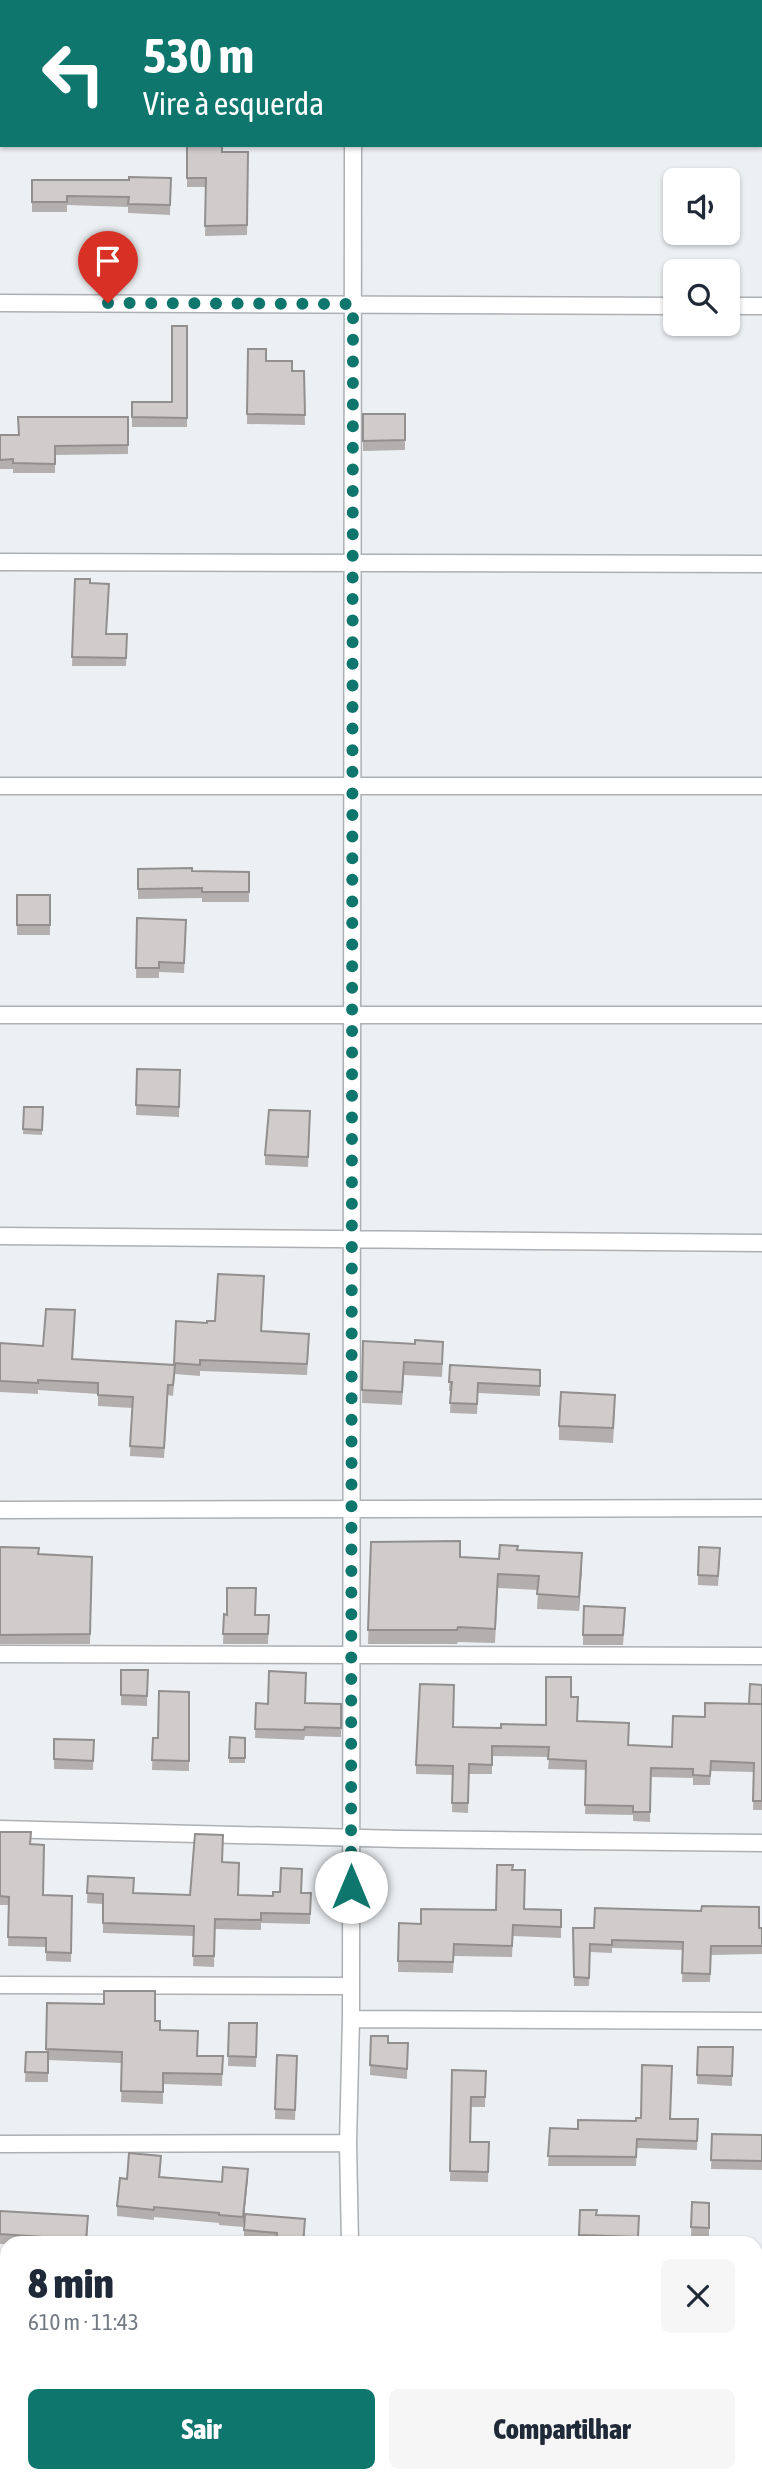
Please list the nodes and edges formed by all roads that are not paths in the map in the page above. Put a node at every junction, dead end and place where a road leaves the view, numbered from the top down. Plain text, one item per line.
1 (353, 147) edge
2 (0, 303) edge
3 (353, 304) junction
4 (663, 306) edge
5 (740, 306) edge
6 (762, 306) edge
7 (0, 562) edge
8 (352, 563) junction
9 (762, 564) edge
10 (0, 786) edge
11 (352, 786) junction
12 (762, 786) edge
13 (0, 1015) edge
14 (352, 1015) junction
15 (762, 1015) edge
16 (0, 1236) edge
17 (352, 1239) junction
18 (762, 1243) edge
19 (352, 1508) junction
20 (762, 1508) edge
21 (0, 1510) edge
22 (0, 1654) edge
23 (351, 1655) junction
24 (762, 1656) edge
25 (0, 1829) edge
26 (351, 1838) junction
27 (762, 1843) edge
28 (0, 1985) edge
29 (351, 1986) junction
30 (351, 2019) junction
31 (762, 2021) edge
32 (348, 2143) junction
33 (0, 2144) edge
34 (350, 2236) edge

1 - 3 street
2 - 3 street
3 - 4 street
3 - 8 street
5 - 6 street
7 - 8 street
8 - 9 street
8 - 11 street
10 - 11 street
11 - 12 street
11 - 14 street
13 - 14 street
14 - 15 street
14 - 17 street
16 - 17 street
17 - 18 street
17 - 19 street
19 - 20 street
19 - 21 street
19 - 23 street
22 - 23 street
23 - 24 street
23 - 26 street
25 - 26 street
26 - 27 street
26 - 29 street
28 - 29 street
29 - 30 street
30 - 31 street
30 - 32 street
32 - 33 street
32 - 34 street

